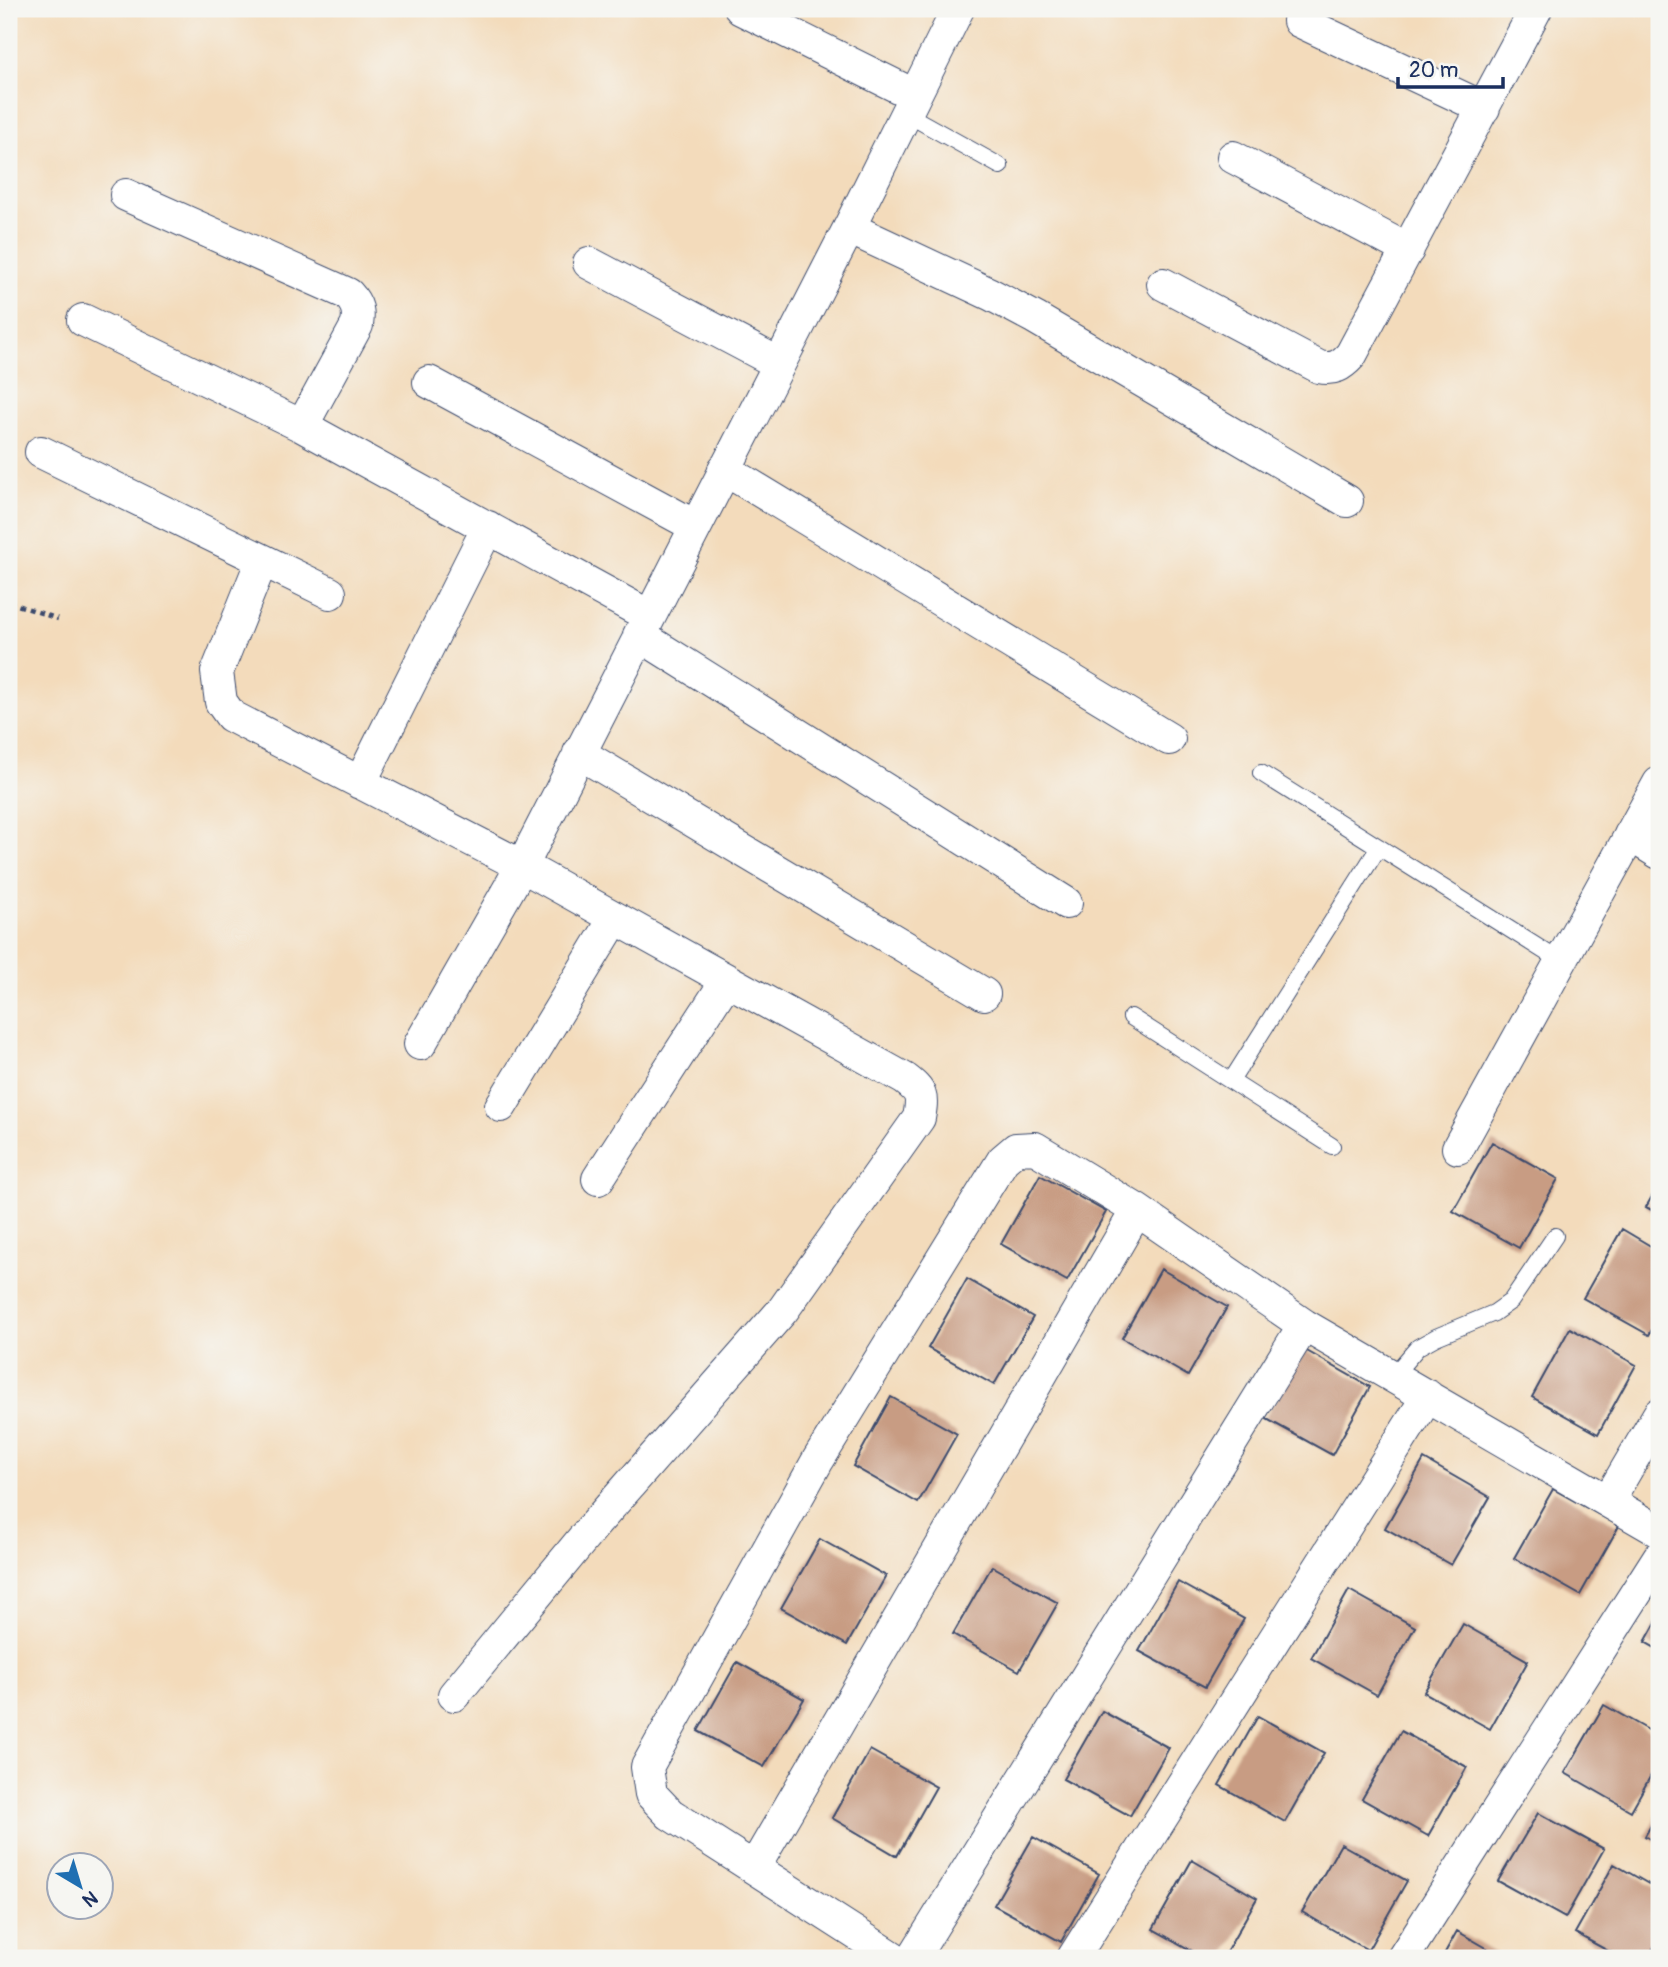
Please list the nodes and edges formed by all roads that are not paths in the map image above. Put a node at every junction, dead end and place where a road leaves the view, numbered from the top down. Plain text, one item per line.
1 (741, 9) edge
2 (958, 9) edge
3 (1536, 9) edge
4 (1299, 21) dead end
5 (909, 104) junction
6 (1484, 108) junction
7 (1233, 157) dead end
8 (1000, 166) dead end
9 (126, 195) dead end
10 (849, 228) junction
11 (1408, 250) junction
12 (589, 263) dead end
13 (1163, 284) dead end
14 (83, 320) dead end
15 (778, 363) junction
16 (429, 382) dead end
17 (302, 426) junction
18 (41, 452) dead end
19 (724, 469) junction
20 (1347, 500) dead end
21 (695, 526) junction
22 (488, 527) junction
23 (262, 560) junction
24 (330, 593) dead end
25 (644, 626) junction
26 (1169, 739) dead end
27 (579, 753) junction
28 (1261, 773) dead end
29 (360, 783) junction
30 (1659, 783) edge
31 (1630, 835) junction
32 (1379, 847) junction
33 (1659, 853) edge
34 (522, 866) junction
35 (1066, 903) dead end
36 (615, 918) junction
37 (1560, 961) junction
38 (727, 980) junction
39 (984, 994) dead end
40 (1131, 1017) dead end
41 (420, 1044) dead end
42 (1231, 1081) junction
43 (501, 1106) dead end
44 (1332, 1146) dead end
45 (1458, 1148) dead end
46 (598, 1179) dead end
47 (1137, 1210) junction
48 (1555, 1236) dead end
49 (1304, 1325) junction
50 (1393, 1376) junction
51 (1427, 1396) junction
52 (1659, 1414) edge
53 (1608, 1501) junction
54 (1659, 1531) edge
55 (1659, 1557) edge
56 (454, 1695) dead end
57 (754, 1868) junction
58 (894, 1958) edge
59 (913, 1958) edge
60 (1073, 1958) edge
61 (1403, 1958) edge

1 - 5 street
2 - 5 street
3 - 6 street
4 - 6 street
5 - 8 lane
5 - 10 street
6 - 11 street
7 - 11 street
9 - 17 street
10 - 15 street
10 - 20 street
11 - 13 street
12 - 15 street
14 - 17 street
15 - 19 street
16 - 21 street
17 - 22 street
18 - 23 street
19 - 21 street
19 - 26 street
21 - 25 street
22 - 25 street
22 - 29 street
23 - 24 street
23 - 29 street
25 - 27 street
25 - 35 street
27 - 34 street
27 - 39 street
28 - 32 lane
29 - 34 street
30 - 31 street
31 - 33 street
31 - 37 street
32 - 37 lane
32 - 42 lane
34 - 36 street
34 - 41 street
36 - 38 street
36 - 43 street
37 - 45 street
38 - 46 street
38 - 56 street
40 - 42 lane
42 - 44 lane
47 - 49 street
47 - 57 street
47 - 57 street
48 - 50 lane
49 - 50 street
49 - 59 street
50 - 51 street
51 - 53 street
51 - 60 street
52 - 53 street
53 - 54 street
55 - 61 street
57 - 58 street

